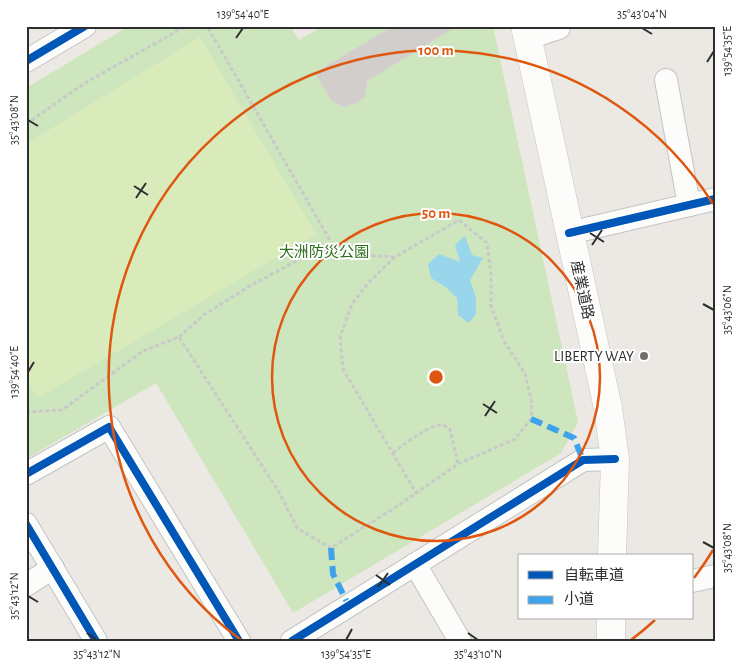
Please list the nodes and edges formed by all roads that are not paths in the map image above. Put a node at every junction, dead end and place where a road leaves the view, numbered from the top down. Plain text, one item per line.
1 (85, 26) edge
2 (559, 26) edge
3 (526, 32) edge
4 (26, 61) edge
5 (666, 80) dead end
6 (715, 200) edge
7 (690, 205) junction
8 (569, 233) junction
9 (615, 459) junction
10 (26, 474) edge
11 (26, 524) edge
12 (612, 554) edge
13 (415, 564) junction
14 (53, 568) junction
15 (715, 576) edge
16 (694, 581) edge
17 (26, 585) edge
18 (611, 620) edge
19 (299, 639) edge
20 (96, 641) edge
21 (239, 641) edge
22 (460, 641) edge
23 (611, 641) edge

1 - 4 street
2 - 3 street
3 - 8 main road, 産業道路
5 - 7 street
6 - 7 street
7 - 8 street
8 - 9 main road, 産業道路
9 - 12 main road, 産業道路
9 - 13 street
10 - 21 street
11 - 14 street
13 - 19 street
13 - 22 street
14 - 17 street
14 - 20 street
15 - 16 street
18 - 23 main road

